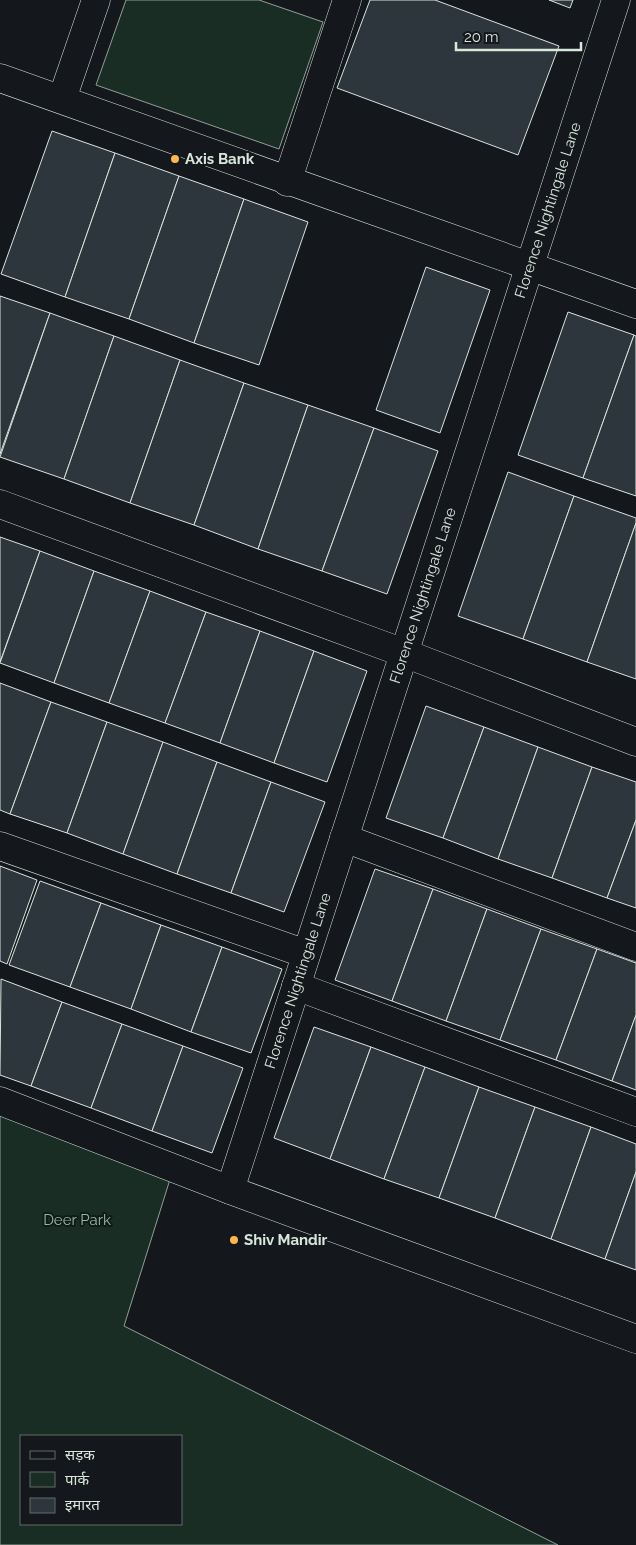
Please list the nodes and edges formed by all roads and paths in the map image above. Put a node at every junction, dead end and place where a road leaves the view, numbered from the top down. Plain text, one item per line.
1 (96, 0) edge
2 (347, 0) edge
3 (616, 0) edge
4 (0, 78) edge
5 (62, 99) junction
6 (287, 182) junction
7 (529, 267) junction
8 (636, 304) edge
9 (0, 504) edge
10 (404, 653) junction
11 (636, 742) edge
12 (344, 838) junction
13 (0, 846) edge
14 (636, 947) edge
15 (306, 954) junction
16 (296, 986) junction
17 (0, 1101) edge
18 (636, 1112) edge
19 (230, 1190) junction
20 (636, 1339) edge

1 - 5 street
2 - 6 street
3 - 7 street, Florence Nightingale Lane
4 - 5 street
5 - 6 street
6 - 7 street
7 - 8 street
7 - 10 street, Florence Nightingale Lane
9 - 10 street
10 - 11 street
10 - 12 street, Florence Nightingale Lane
12 - 14 street
12 - 15 street, Florence Nightingale Lane
13 - 15 street
15 - 16 street, Florence Nightingale Lane
16 - 18 street
16 - 19 street, Florence Nightingale Lane
17 - 19 street
19 - 20 street

